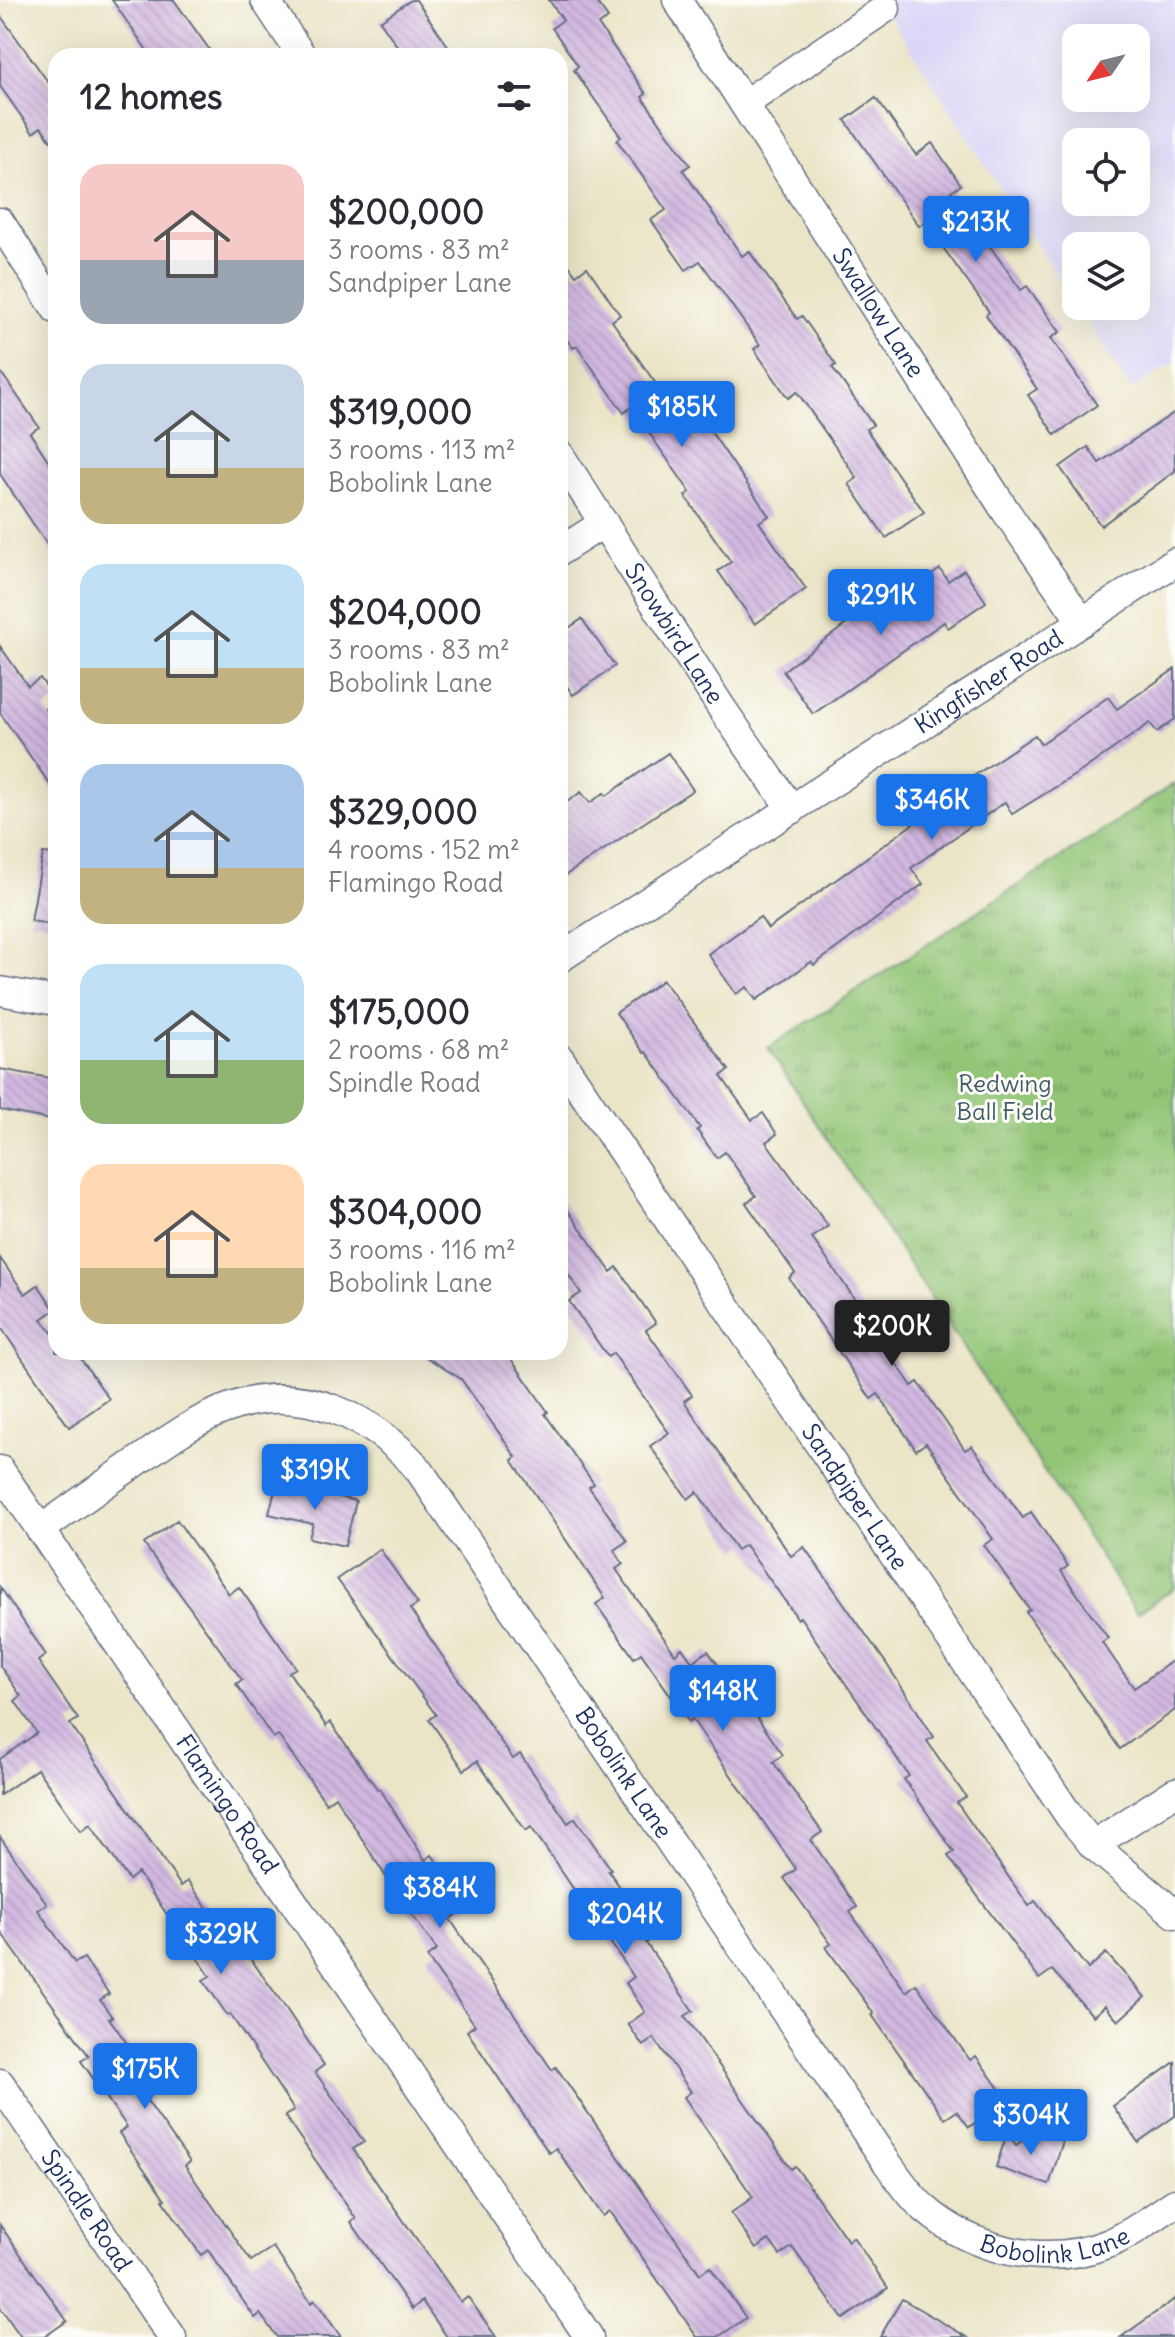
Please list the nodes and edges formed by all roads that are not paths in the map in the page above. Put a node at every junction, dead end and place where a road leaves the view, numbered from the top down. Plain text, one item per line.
1 (265, 0) edge
2 (677, 0) edge
3 (886, 8) dead end
4 (297, 48) edge
5 (744, 104) junction
6 (0, 222) edge
7 (48, 297) edge
8 (568, 467) edge
9 (604, 523) junction
10 (568, 546) edge
11 (1175, 562) edge
12 (1082, 622) junction
13 (792, 810) junction
14 (568, 953) edge
15 (0, 991) edge
16 (48, 1000) edge
17 (568, 1071) edge
18 (0, 1470) edge
19 (40, 1530) junction
20 (1175, 1792) edge
21 (1093, 1845) junction
22 (1175, 1914) edge
23 (0, 2083) edge
24 (1175, 2203) edge
25 (172, 2337) edge
26 (589, 2337) edge

1 - 4 street
2 - 5 street, Swallow Lane
3 - 5 street
5 - 12 street, Swallow Lane
6 - 7 street
8 - 9 street, Snowbird Lane
9 - 10 street
9 - 13 street, Snowbird Lane
11 - 12 street, Kingfisher Road
12 - 13 street, Kingfisher Road
13 - 14 street, Kingfisher Road
15 - 16 street
17 - 21 street, Sandpiper Lane
18 - 19 street, Flamingo Road
19 - 24 street, Bobolink Lane
19 - 26 street, Flamingo Road
20 - 21 street
21 - 22 street, Sandpiper Lane
23 - 25 street, Spindle Road

